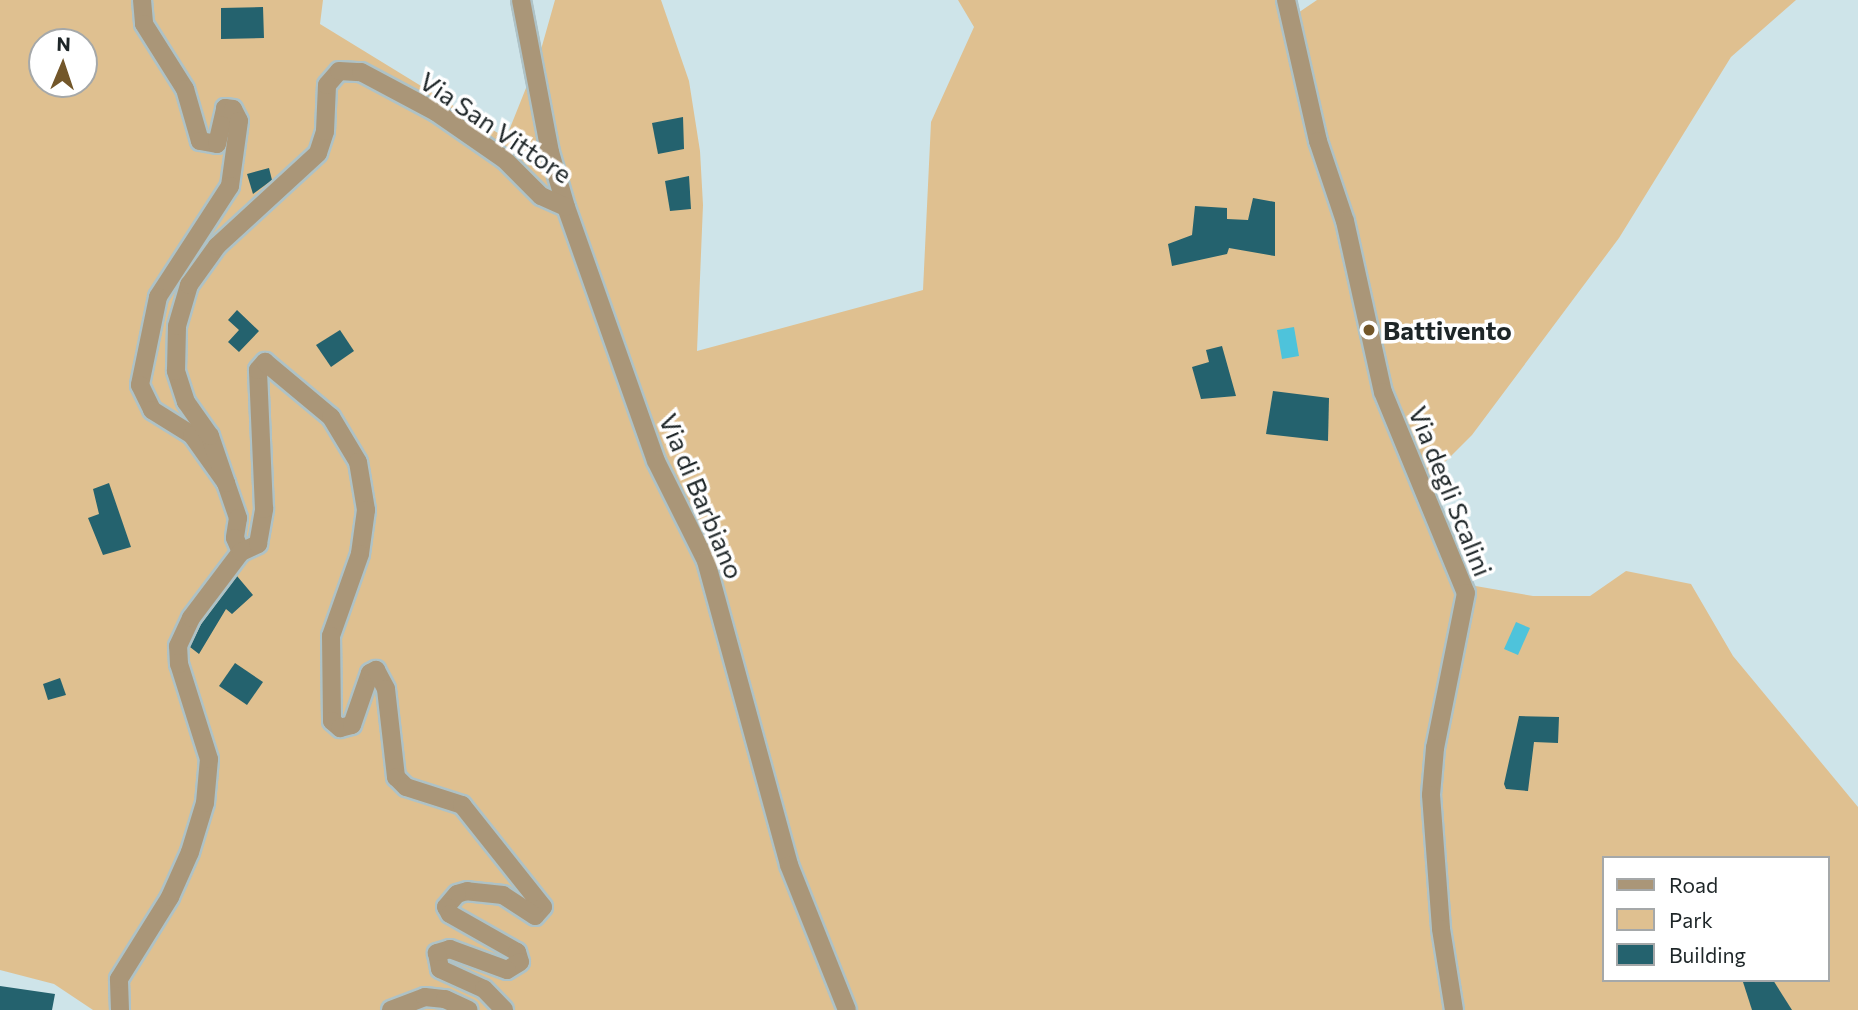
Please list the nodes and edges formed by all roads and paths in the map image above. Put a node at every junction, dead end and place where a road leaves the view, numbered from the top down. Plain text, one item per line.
1 (142, 0) edge
2 (521, 0) edge
3 (1286, 0) edge
4 (566, 207) junction
5 (226, 483) junction
6 (241, 552) junction
7 (120, 1010) edge
8 (391, 1010) edge
9 (469, 1010) edge
10 (503, 1010) edge
11 (847, 1010) edge
12 (1454, 1010) edge

1 - 5 street, Via San Vittore
2 - 4 street, Via di Barbiano
3 - 12 street, Via degli Scalini
4 - 5 street, Via San Vittore
4 - 11 street, Via di Barbiano
5 - 6 street, Via San Vittore
6 - 7 street
6 - 10 street
8 - 9 street

